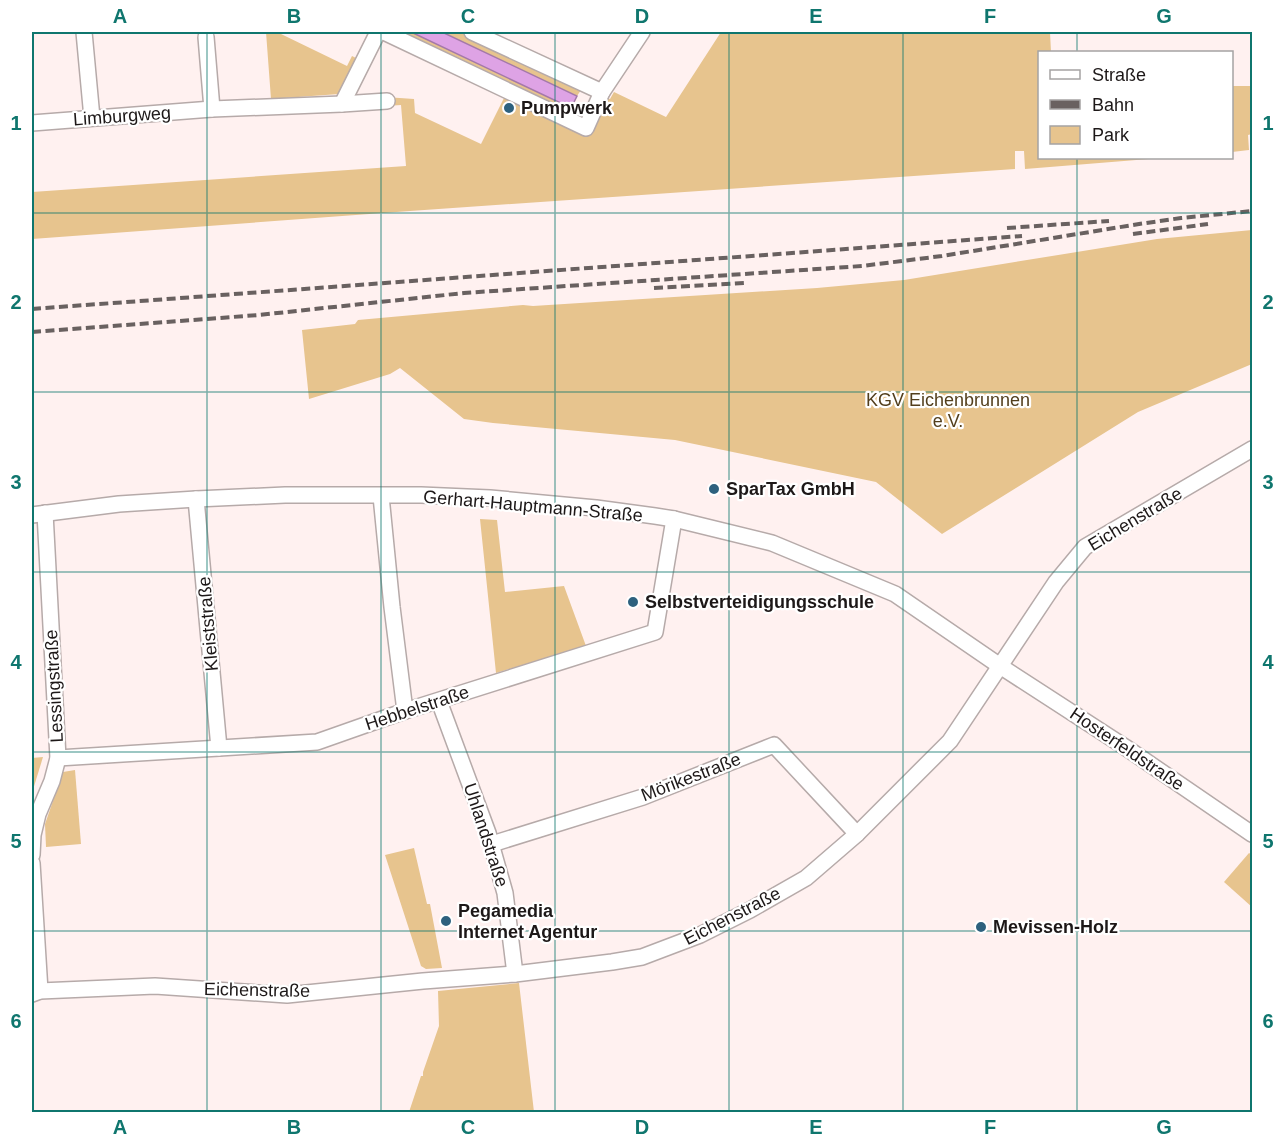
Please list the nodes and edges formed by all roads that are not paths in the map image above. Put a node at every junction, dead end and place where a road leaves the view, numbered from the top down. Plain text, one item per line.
1 (84, 32) edge
2 (378, 32) edge
3 (384, 32) edge
4 (472, 32) edge
5 (642, 32) edge
6 (206, 37) dead end
7 (602, 93) junction
8 (387, 101) dead end
9 (342, 104) junction
10 (212, 109) junction
11 (92, 118) junction
12 (32, 123) edge
13 (1252, 449) edge
14 (381, 496) junction
15 (196, 499) junction
16 (38, 514) edge
17 (674, 519) junction
18 (1000, 666) junction
19 (440, 701) junction
20 (405, 711) junction
21 (219, 748) junction
22 (58, 758) junction
23 (857, 834) junction
24 (1252, 834) edge
25 (32, 835) edge
26 (492, 844) junction
27 (32, 855) edge
28 (32, 863) edge
29 (515, 974) junction
30 (36, 993) edge

1 - 11 street
2 - 9 street
3 - 7 street
4 - 7 street
5 - 7 street
6 - 10 street
8 - 9 street, Limburgweg
9 - 10 street, Limburgweg
10 - 11 street, Limburgweg
11 - 12 street, Limburgweg
13 - 18 street, Eichenstraße
14 - 15 street, Gerhart-Hauptmann-Straße
14 - 17 street, Gerhart-Hauptmann-Straße
14 - 20 street
15 - 16 street, Gerhart-Hauptmann-Straße
15 - 21 street, Kleiststraße
16 - 22 street, Lessingstraße
17 - 18 street, Gerhart-Hauptmann-Straße
17 - 19 street, Hebbelstraße
18 - 23 street, Eichenstraße
18 - 24 street, Hosterfeldstraße
19 - 20 street, Hebbelstraße
19 - 26 street, Uhlandstraße
20 - 21 street, Hebbelstraße
21 - 22 street, Hebbelstraße
22 - 25 street, Lessingstraße
23 - 26 street, Mörikestraße
23 - 29 street, Eichenstraße
25 - 27 street, Lessingstraße
26 - 29 street, Uhlandstraße
28 - 30 street
29 - 30 street, Eichenstraße

